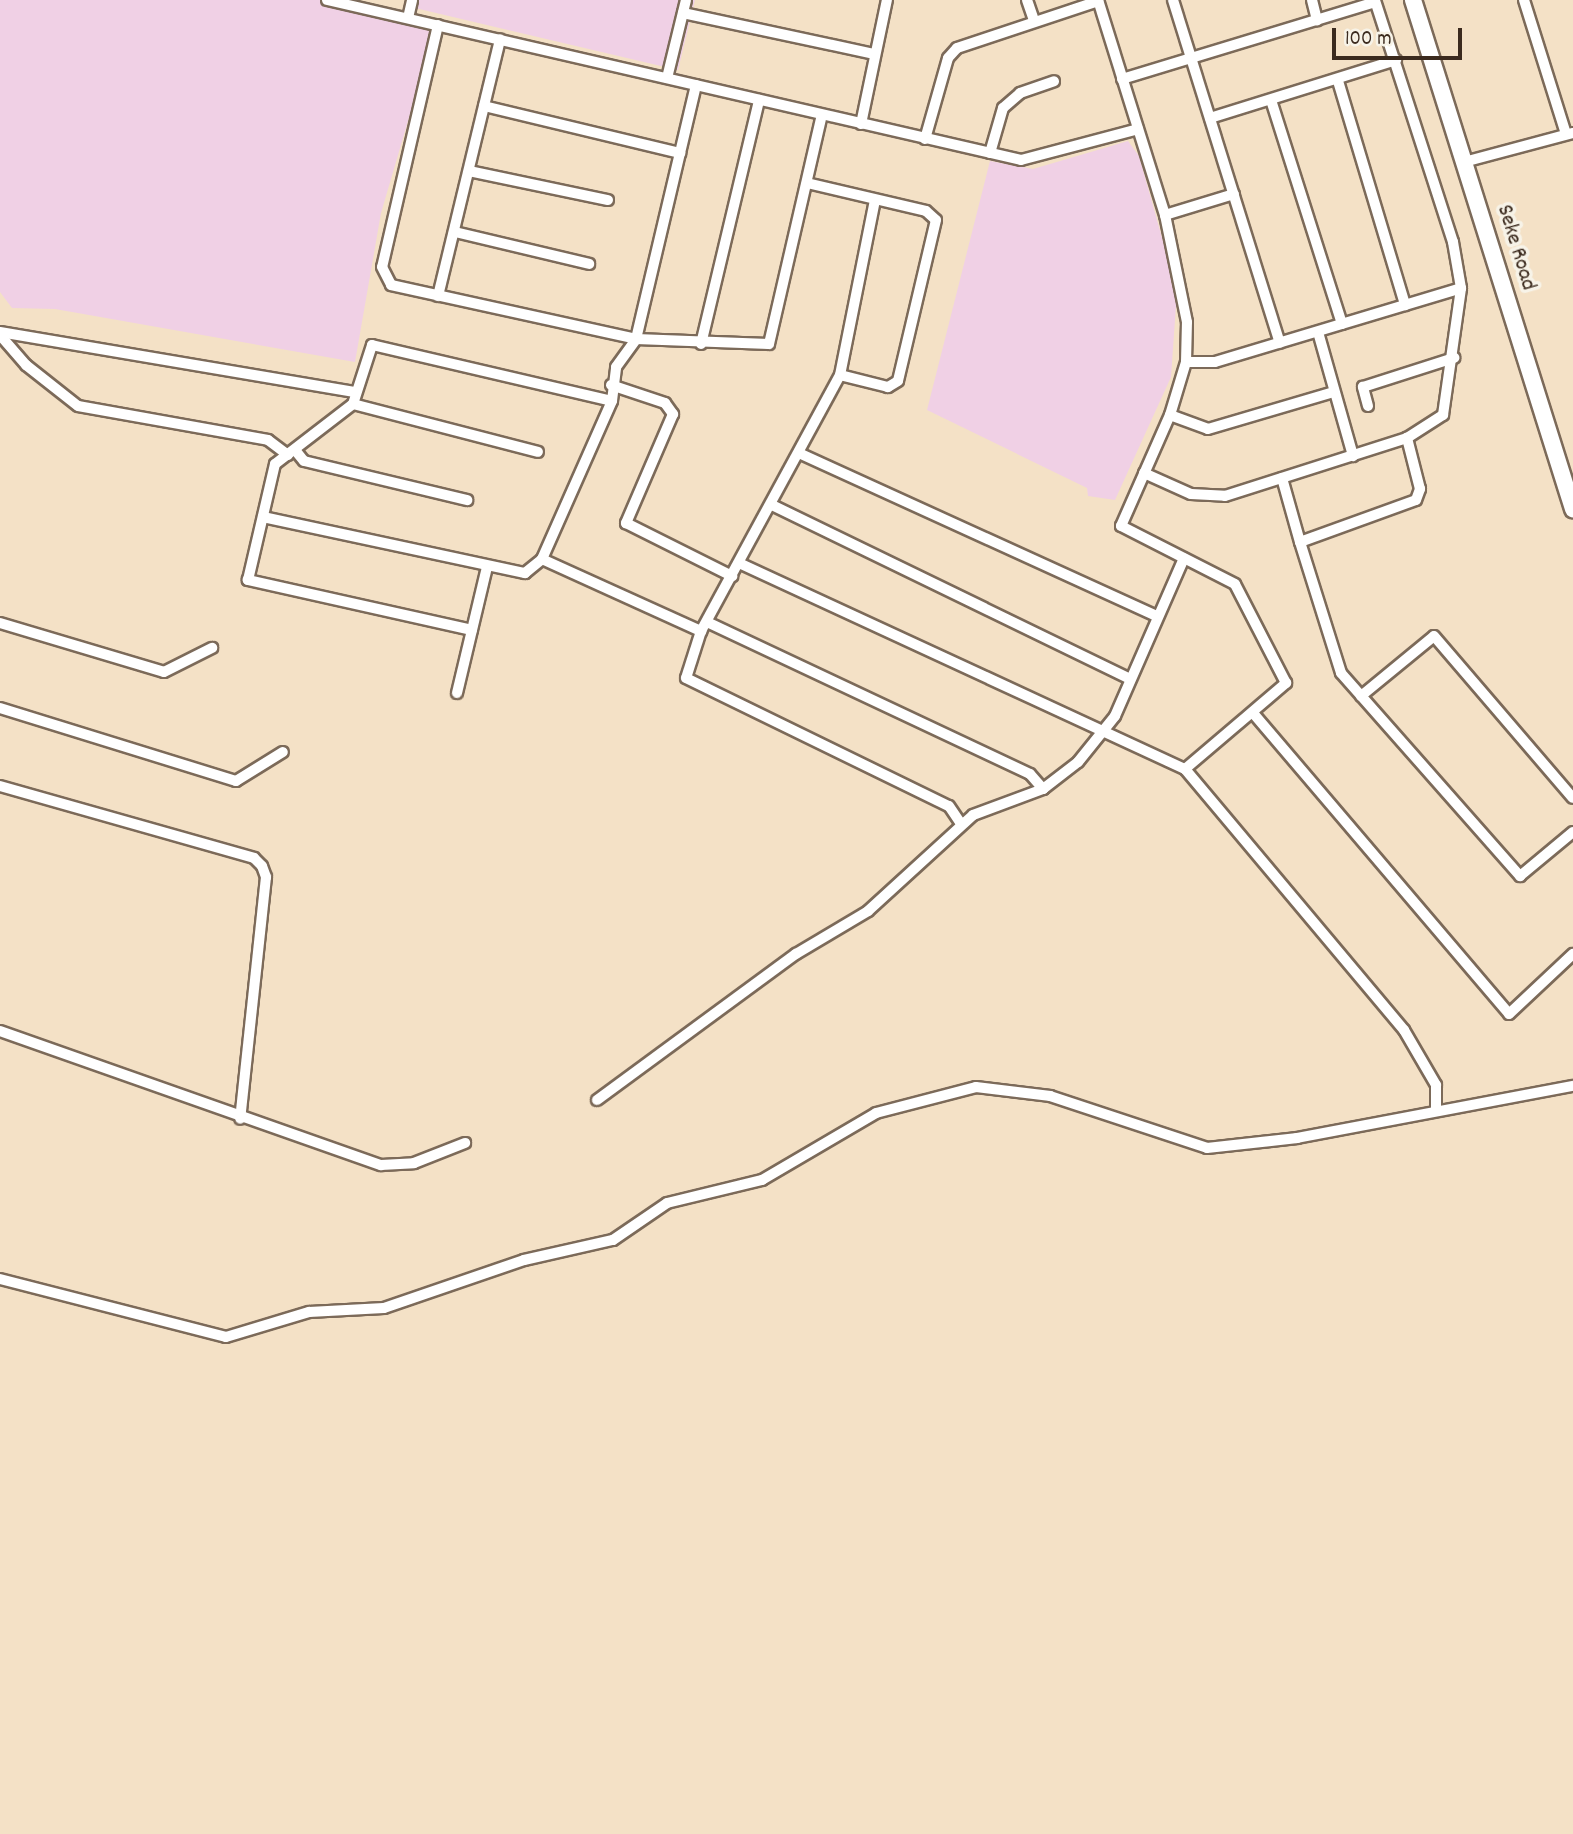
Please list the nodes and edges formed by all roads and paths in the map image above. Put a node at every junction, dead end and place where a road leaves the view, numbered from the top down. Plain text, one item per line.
1 (327, 0) edge
2 (412, 0) edge
3 (686, 0) edge
4 (887, 0) edge
5 (1027, 0) edge
6 (1098, 0) edge
7 (1173, 0) edge
8 (1312, 0) edge
9 (1413, 0) edge
10 (1524, 0) edge
11 (1375, 1) edge
12 (348, 2) edge
13 (682, 13) junction
14 (408, 18) junction
15 (1317, 19) junction
16 (1034, 20) junction
17 (438, 25) junction
18 (500, 39) junction
19 (875, 54) junction
20 (1191, 54) junction
21 (1396, 60) junction
22 (667, 78) junction
23 (1122, 79) junction
24 (1338, 80) junction
25 (1054, 81) dead end
26 (696, 85) junction
27 (759, 100) junction
28 (1271, 100) junction
29 (484, 106) junction
30 (822, 115) junction
31 (1210, 118) junction
32 (861, 124) junction
33 (1138, 129) junction
34 (1570, 134) edge
35 (925, 139) junction
36 (680, 153) junction
37 (990, 153) junction
38 (1464, 162) junction
39 (469, 171) junction
40 (807, 183) junction
41 (1234, 194) junction
42 (607, 200) dead end
43 (875, 200) junction
44 (1165, 215) junction
45 (455, 232) junction
46 (589, 264) dead end
47 (1461, 288) junction
48 (438, 296) junction
49 (1405, 305) junction
50 (1342, 324) junction
51 (1318, 332) junction
52 (0, 333) edge
53 (636, 339) junction
54 (1280, 343) junction
55 (701, 344) junction
56 (1454, 358) junction
57 (1186, 362) junction
58 (840, 375) junction
59 (611, 385) junction
60 (356, 392) junction
61 (1334, 392) junction
62 (612, 401) junction
63 (353, 404) junction
64 (1368, 406) dead end
65 (1170, 415) junction
66 (1407, 438) junction
67 (538, 452) dead end
68 (291, 453) junction
69 (801, 454) junction
70 (1353, 456) junction
71 (1144, 473) junction
72 (1282, 478) junction
73 (467, 500) dead end
74 (774, 506) junction
75 (1573, 509) edge
76 (263, 517) junction
77 (1300, 541) junction
78 (1184, 558) junction
79 (542, 559) junction
80 (739, 563) junction
81 (486, 567) junction
82 (732, 576) junction
83 (1157, 616) junction
84 (0, 623) edge
85 (704, 626) junction
86 (472, 630) junction
87 (212, 648) dead end
88 (1130, 679) junction
89 (457, 693) dead end
90 (1361, 696) junction
91 (0, 708) edge
92 (1253, 713) junction
93 (1106, 732) junction
94 (283, 752) dead end
95 (1185, 769) junction
96 (0, 786) edge
97 (1043, 789) junction
98 (1573, 798) edge
99 (961, 824) junction
100 (1573, 832) edge
101 (1573, 954) edge
102 (0, 1031) edge
103 (1573, 1086) edge
104 (597, 1100) dead end
105 (1436, 1108) junction
106 (240, 1119) junction
107 (465, 1143) dead end
108 (0, 1279) edge

1 - 12 street
2 - 14 street
3 - 13 street
4 - 19 street
5 - 16 street
6 - 16 street
6 - 23 street
7 - 20 street
8 - 15 street
9 - 38 main road, Seke Road
10 - 34 street
11 - 15 street
11 - 21 street
12 - 14 street
13 - 19 street
13 - 22 street
14 - 17 street
15 - 20 street
16 - 35 street
17 - 18 street
17 - 48 street
18 - 22 street
18 - 29 street
19 - 32 street
20 - 23 street
20 - 31 street
21 - 24 street
21 - 47 street
22 - 26 street
23 - 33 street
24 - 28 street
24 - 49 street
25 - 37 street
26 - 27 street
26 - 36 street
27 - 30 street
27 - 55 street
28 - 31 street
28 - 50 street
29 - 36 street
29 - 39 street
30 - 32 street
30 - 40 street
31 - 41 street
32 - 35 street
33 - 37 street
33 - 44 street
34 - 38 street
35 - 37 street
36 - 53 street
38 - 75 main road, Seke Road
39 - 42 street
39 - 45 street
40 - 43 street
40 - 55 street
41 - 44 street
41 - 54 street
43 - 58 street
43 - 58 street
44 - 57 street
45 - 46 street
45 - 48 street
47 - 49 street
47 - 56 street
48 - 53 street
49 - 50 street
50 - 51 street
51 - 54 street
51 - 61 street
52 - 60 street
52 - 68 street
53 - 55 street
53 - 59 street
54 - 57 street
56 - 64 street
56 - 66 street
57 - 65 street
58 - 69 street
59 - 62 street
59 - 82 street
60 - 62 street
60 - 63 street
61 - 65 street
61 - 70 street
62 - 79 street
63 - 67 street
63 - 68 street
65 - 71 street
66 - 70 street
66 - 77 street
68 - 73 street
68 - 76 street
69 - 74 street
69 - 83 street
70 - 72 street
71 - 72 street
71 - 78 street
72 - 77 street
74 - 80 street
74 - 88 street
76 - 81 street
76 - 86 street
77 - 90 street
78 - 83 street
78 - 92 street
79 - 81 street
79 - 85 street
80 - 82 street
80 - 93 street
81 - 86 street
82 - 85 street
83 - 88 street
84 - 87 street
85 - 97 street
85 - 99 street
86 - 89 street
88 - 93 street
90 - 98 street
90 - 100 street
91 - 94 street
92 - 95 street
92 - 101 street
93 - 95 street
93 - 97 street
95 - 105 street
96 - 106 street
97 - 99 street
99 - 104 street
102 - 106 street
103 - 105 street
105 - 108 street
106 - 107 street

